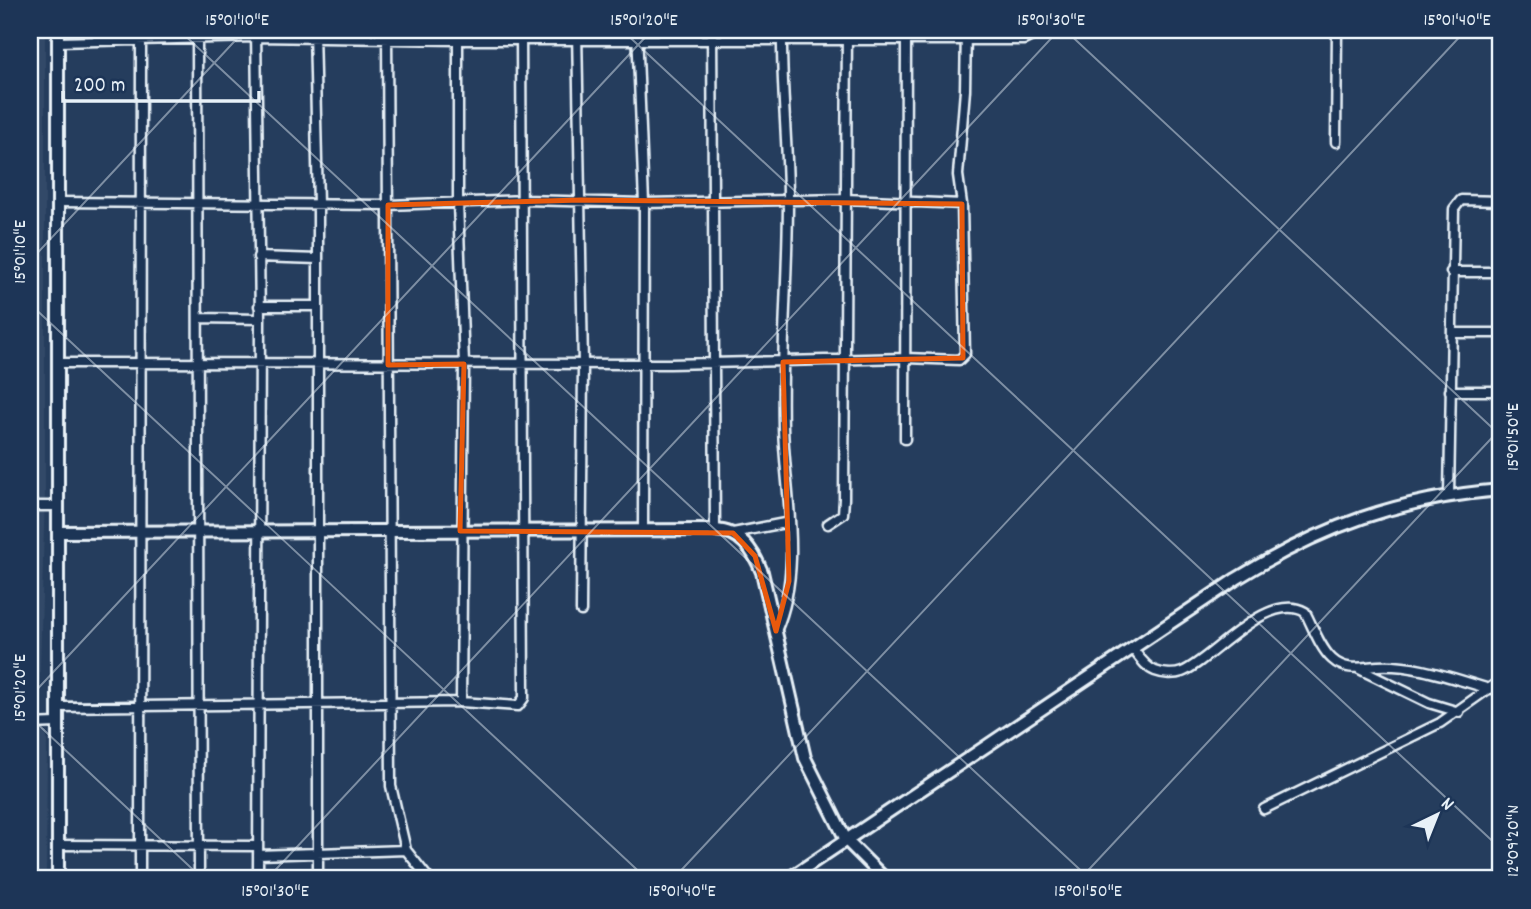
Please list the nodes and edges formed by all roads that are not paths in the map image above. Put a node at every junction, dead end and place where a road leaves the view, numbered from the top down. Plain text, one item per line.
1 (58, 30) edge
2 (141, 30) edge
3 (197, 30) edge
4 (458, 30) edge
5 (712, 30) edge
6 (847, 30) edge
7 (906, 30) edge
8 (966, 30) edge
9 (1036, 30) edge
10 (1337, 30) edge
11 (256, 33) edge
12 (314, 34) edge
13 (387, 34) edge
14 (522, 34) edge
15 (577, 34) edge
16 (638, 34) edge
17 (782, 34) edge
18 (197, 40) junction
19 (458, 40) junction
20 (712, 40) junction
21 (966, 40) junction
22 (141, 41) junction
23 (847, 41) junction
24 (906, 41) junction
25 (58, 42) junction
26 (1336, 142) dead end
27 (846, 199) junction
28 (524, 200) junction
29 (581, 200) junction
30 (788, 200) junction
31 (906, 200) junction
32 (1501, 201) edge
33 (58, 202) junction
34 (139, 202) junction
35 (198, 202) junction
36 (257, 203) junction
37 (458, 203) junction
38 (643, 203) junction
39 (713, 203) junction
40 (962, 204) junction
41 (318, 205) junction
42 (388, 205) junction
43 (258, 257) junction
44 (318, 259) junction
45 (1451, 272) junction
46 (1501, 272) edge
47 (259, 306) junction
48 (317, 306) junction
49 (198, 318) junction
50 (260, 319) junction
51 (1452, 333) junction
52 (1501, 333) edge
53 (906, 358) junction
54 (846, 359) junction
55 (142, 362) junction
56 (643, 362) junction
57 (783, 362) junction
58 (58, 363) junction
59 (198, 363) junction
60 (259, 363) junction
61 (317, 363) junction
62 (464, 364) junction
63 (523, 364) junction
64 (714, 364) junction
65 (388, 365) junction
66 (583, 365) junction
67 (1450, 391) junction
68 (1501, 391) edge
69 (905, 439) dead end
70 (1501, 490) edge
71 (1449, 496) junction
72 (30, 506) edge
73 (58, 506) junction
74 (790, 522) junction
75 (828, 524) dead end
76 (523, 530) junction
77 (583, 530) junction
78 (643, 530) junction
79 (715, 530) junction
80 (260, 531) junction
81 (318, 531) junction
82 (391, 531) junction
83 (460, 531) junction
84 (58, 532) junction
85 (141, 532) junction
86 (200, 532) junction
87 (733, 533) junction
88 (581, 611) dead end
89 (776, 631) junction
90 (1132, 648) junction
91 (1359, 670) junction
92 (1501, 680) edge
93 (1489, 689) junction
94 (461, 702) junction
95 (391, 703) junction
96 (198, 706) junction
97 (258, 706) junction
98 (319, 706) junction
99 (57, 707) junction
100 (139, 707) junction
101 (1459, 712) junction
102 (57, 723) junction
103 (30, 724) edge
104 (1264, 809) dead end
105 (846, 841) junction
106 (57, 845) junction
107 (140, 846) junction
108 (198, 847) junction
109 (258, 850) junction
110 (406, 850) junction
111 (318, 854) junction
112 (58, 879) edge
113 (140, 879) edge
114 (199, 879) edge
115 (258, 879) edge
116 (318, 879) edge
117 (429, 879) edge
118 (788, 879) edge
119 (884, 879) edge

1 - 25 street
2 - 22 street
3 - 18 street
4 - 19 street
5 - 20 street
6 - 23 street
7 - 24 street
8 - 21 street
9 - 21 street
10 - 26 street
11 - 12 street
11 - 18 street
11 - 36 street
12 - 13 street
12 - 41 street
13 - 19 street
13 - 42 street
14 - 15 street
14 - 19 street
14 - 28 street
15 - 16 street
15 - 29 street
16 - 20 street
16 - 38 street
17 - 20 street
17 - 23 street
17 - 30 street
18 - 22 street
18 - 35 street
19 - 37 street
20 - 39 street
21 - 24 street
21 - 40 street
22 - 25 street
22 - 34 street
23 - 24 street
23 - 27 street
24 - 31 street
25 - 33 street
27 - 30 street
27 - 31 street
27 - 54 street
28 - 29 street
28 - 37 street
28 - 63 street
29 - 38 street
29 - 66 street
30 - 39 street
30 - 57 street
31 - 40 street
31 - 53 street
32 - 45 street
33 - 34 street
33 - 58 street
34 - 35 street
34 - 55 street
35 - 36 street
35 - 49 street
36 - 41 street
36 - 43 street
37 - 42 street
37 - 62 street
38 - 39 street
38 - 56 street
39 - 64 street
40 - 53 street
41 - 42 street
41 - 44 street
42 - 65 street
43 - 44 street
43 - 47 street
44 - 48 street
45 - 46 street
45 - 51 street
47 - 48 street
47 - 50 street
48 - 61 street
49 - 50 street
49 - 59 street
50 - 60 street
51 - 52 street
51 - 67 street
53 - 54 street
53 - 69 street
54 - 57 street
54 - 75 street
55 - 58 street
55 - 59 street
55 - 85 street
56 - 64 street
56 - 66 street
56 - 78 street
57 - 64 street
57 - 74 street
58 - 73 street
59 - 60 street
59 - 86 street
60 - 61 street
60 - 80 street
61 - 65 street
61 - 81 street
62 - 63 street
62 - 65 street
62 - 83 street
63 - 66 street
63 - 76 street
64 - 79 street
65 - 82 street
66 - 77 street
67 - 68 street
67 - 71 street
70 - 71 street
71 - 90 street
72 - 73 street
73 - 84 street
74 - 87 street
74 - 89 street
76 - 77 street
76 - 83 street
76 - 94 street
77 - 78 street
77 - 88 street
78 - 79 street
79 - 87 street
80 - 81 street
80 - 86 street
80 - 97 street
81 - 82 street
81 - 98 street
82 - 83 street
82 - 95 street
83 - 94 street
84 - 85 street
84 - 99 street
85 - 86 street
85 - 100 street
86 - 96 street
87 - 89 street
89 - 105 street
90 - 91 street
90 - 105 street
91 - 93 street
91 - 101 street
92 - 93 street
93 - 101 street
94 - 95 street
95 - 98 street
95 - 110 street
96 - 97 street
96 - 100 street
96 - 108 street
97 - 98 street
97 - 109 street
98 - 111 street
99 - 100 street
99 - 102 street
100 - 107 street
101 - 104 street
102 - 103 street
102 - 106 street
105 - 118 street
105 - 119 street
106 - 107 street
106 - 112 street
107 - 108 street
107 - 113 street
108 - 109 street
108 - 114 street
109 - 111 street
109 - 115 street
110 - 111 street
110 - 117 street
111 - 116 street

